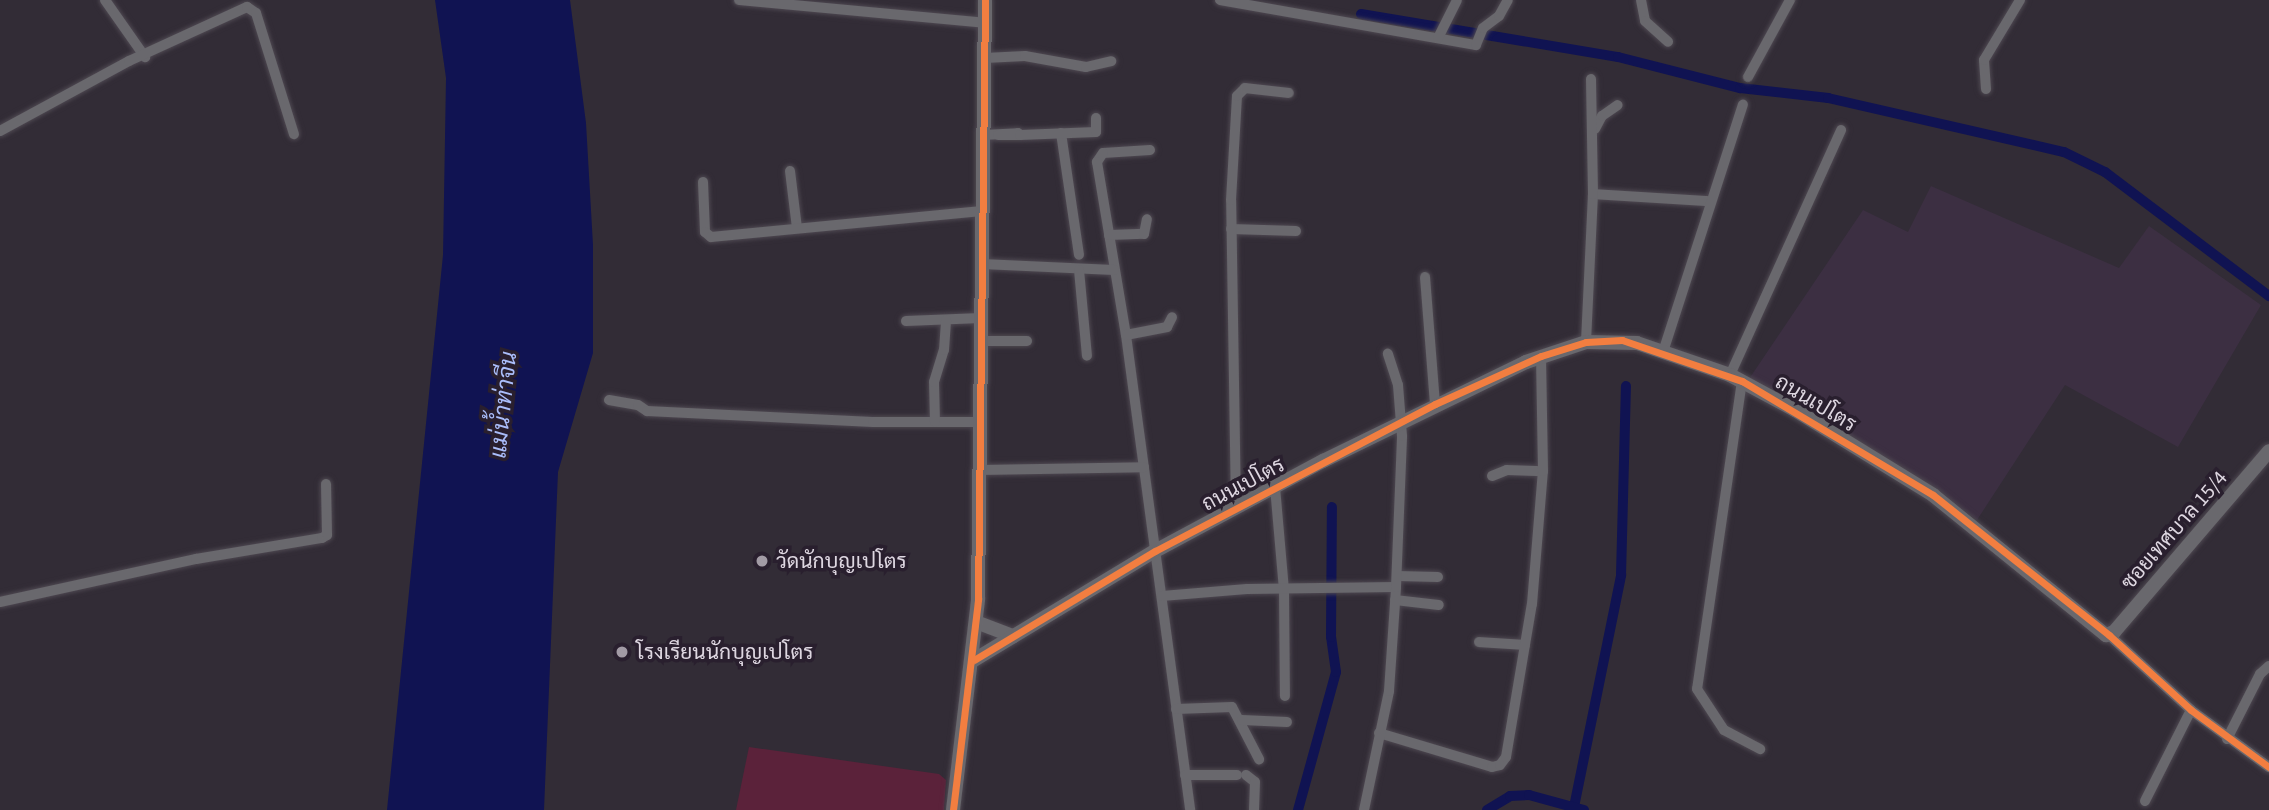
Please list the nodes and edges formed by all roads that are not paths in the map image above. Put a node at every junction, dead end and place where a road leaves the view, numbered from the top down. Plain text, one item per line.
1 (105, 0) edge
2 (739, 0) edge
3 (985, 0) edge
4 (1220, 0) edge
5 (1457, 0) edge
6 (1508, 0) edge
7 (1641, 0) edge
8 (1790, 0) edge
9 (2020, 0) edge
10 (1288, 5) edge
11 (985, 23) junction
12 (1439, 36) junction
13 (1668, 42) dead end
14 (145, 57) junction
15 (985, 58) junction
16 (1111, 61) dead end
17 (1748, 77) dead end
18 (1591, 79) dead end
19 (1986, 89) dead end
20 (1289, 93) dead end
21 (1618, 105) dead end
22 (1742, 105) dead end
23 (1096, 118) dead end
24 (1841, 130) dead end
25 (0, 131) edge
26 (1594, 132) junction
27 (1061, 133) junction
28 (294, 134) dead end
29 (983, 135) junction
30 (1150, 150) dead end
31 (790, 171) dead end
32 (703, 182) dead end
33 (1592, 194) junction
34 (1709, 201) junction
35 (982, 211) junction
36 (1147, 219) dead end
37 (797, 228) junction
38 (1231, 229) junction
39 (1296, 231) dead end
40 (1109, 235) junction
41 (1079, 255) dead end
42 (982, 264) junction
43 (1079, 270) junction
44 (1114, 270) junction
45 (1425, 277) dead end
46 (1172, 317) dead end
47 (981, 318) junction
48 (946, 320) junction
49 (906, 321) dead end
50 (1126, 335) junction
51 (981, 341) junction
52 (1027, 341) dead end
53 (1586, 342) junction
54 (1663, 352) junction
55 (1388, 354) dead end
56 (1087, 356) dead end
57 (1541, 356) junction
58 (1736, 378) junction
59 (610, 400) dead end
60 (1435, 404) junction
61 (935, 422) junction
62 (980, 422) junction
63 (1401, 422) junction
64 (2269, 452) edge
65 (1144, 467) junction
66 (980, 470) junction
67 (1542, 471) junction
68 (1492, 476) dead end
69 (326, 484) dead end
70 (1275, 487) junction
71 (1236, 509) junction
72 (1155, 551) junction
73 (1438, 577) dead end
74 (1396, 581) junction
75 (1284, 589) junction
76 (1162, 596) junction
77 (1395, 600) junction
78 (0, 602) edge
79 (1439, 604) dead end
80 (976, 622) junction
81 (2109, 635) junction
82 (1013, 636) junction
83 (1479, 642) dead end
84 (1525, 645) junction
85 (974, 660) junction
86 (2269, 666) edge
87 (1285, 696) dead end
88 (1176, 709) junction
89 (2191, 710) junction
90 (1242, 720) junction
91 (1287, 722) dead end
92 (1379, 733) junction
93 (2227, 739) junction
94 (1760, 749) dead end
95 (1259, 759) dead end
96 (2269, 767) edge
97 (1185, 775) junction
98 (2145, 801) dead end
99 (953, 810) edge
100 (1190, 810) edge
101 (1254, 810) edge
102 (1364, 810) edge

1 - 14 street
2 - 11 street
3 - 11 street
4 - 10 street
5 - 12 street
6 - 12 street
7 - 13 street
8 - 17 street
9 - 19 street
10 - 12 street
11 - 15 street
14 - 25 street
14 - 28 street
15 - 16 street
15 - 29 street
18 - 26 street
20 - 38 street
21 - 26 street
22 - 34 street
23 - 27 street
24 - 58 street
26 - 33 street
27 - 29 street
27 - 41 street
29 - 35 street
30 - 40 street
31 - 37 street
32 - 37 street
33 - 34 street
33 - 53 street
34 - 54 street
35 - 37 street
35 - 42 street
36 - 40 street
38 - 39 street
38 - 71 street
40 - 44 street
42 - 43 street
42 - 47 street
43 - 44 street
43 - 56 street
44 - 50 street
45 - 60 street
46 - 50 street
47 - 48 street
47 - 51 street
48 - 49 street
48 - 61 street
50 - 65 street
51 - 52 street
51 - 62 street
53 - 54 street, ถนนเปโตร
53 - 57 street, ถนนเปโตร
54 - 58 street, ถนนเปโตร
55 - 63 street
57 - 60 street, ถนนเปโตร
57 - 67 street
58 - 81 street, ถนนเปโตร
58 - 94 street
59 - 61 street
60 - 63 street, ถนนเปโตร
61 - 62 street
62 - 66 street
63 - 70 street, ถนนเปโตร
63 - 74 street
64 - 81 street, ซอยเทศบาล 15/4
65 - 66 street
65 - 72 street
66 - 80 street
67 - 68 street
67 - 84 street
69 - 78 street
70 - 71 street, ถนนเปโตร
70 - 75 street
71 - 72 street, ถนนเปโตร
72 - 76 street
72 - 82 street, ถนนเปโตร
73 - 74 street
74 - 75 street
74 - 77 street
75 - 76 street
75 - 87 street
76 - 88 street
77 - 79 street
77 - 92 street
80 - 82 street
80 - 85 street
81 - 89 street
82 - 85 street, ถนนเปโตร
83 - 84 street
84 - 92 street
85 - 99 street
86 - 93 street
88 - 90 street
88 - 97 street
89 - 93 street
89 - 98 street
90 - 91 street
90 - 95 street
92 - 102 street
93 - 96 street
97 - 100 street
97 - 101 street

